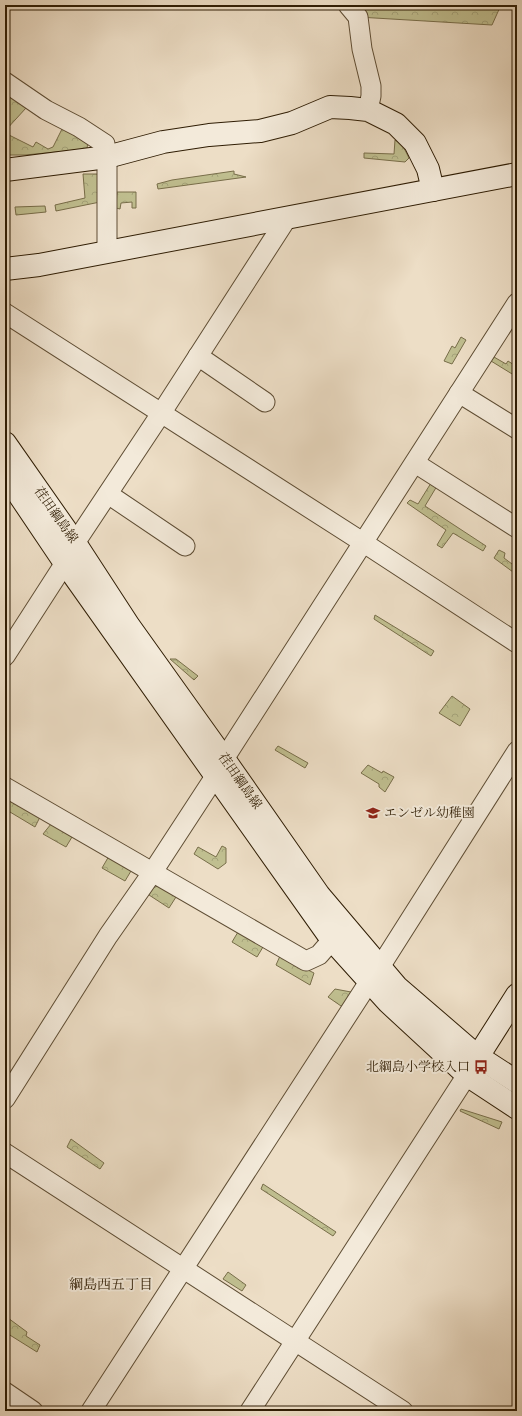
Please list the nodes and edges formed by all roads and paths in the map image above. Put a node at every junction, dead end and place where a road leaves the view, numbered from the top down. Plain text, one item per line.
1 (348, 5) edge
2 (5, 82) edge
3 (368, 110) junction
4 (107, 158) junction
5 (5, 170) edge
6 (517, 174) edge
7 (433, 190) junction
8 (287, 218) junction
9 (107, 252) junction
10 (5, 269) edge
11 (517, 303) edge
12 (5, 312) edge
13 (511, 327) edge
14 (198, 356) junction
15 (459, 393) junction
16 (264, 402) dead end
17 (162, 412) junction
18 (517, 429) edge
19 (5, 443) edge
20 (415, 462) junction
21 (5, 474) edge
22 (108, 494) junction
23 (517, 528) edge
24 (75, 543) junction
25 (364, 543) junction
26 (185, 546) dead end
27 (65, 563) junction
28 (517, 643) edge
29 (5, 656) edge
30 (517, 751) edge
31 (220, 767) junction
32 (5, 787) edge
33 (152, 873) junction
34 (332, 940) junction
35 (374, 975) junction
36 (517, 995) edge
37 (472, 1066) junction
38 (517, 1082) edge
39 (5, 1099) edge
40 (517, 1108) edge
41 (5, 1153) edge
42 (183, 1269) junction
43 (295, 1341) junction
44 (5, 1392) edge
45 (33, 1411) edge
46 (91, 1411) edge
47 (250, 1411) edge
48 (403, 1411) edge

1 - 3 street
2 - 4 street
3 - 4 main road
3 - 7 main road
4 - 5 main road
4 - 9 street
6 - 7 main road
7 - 8 main road
8 - 9 main road
8 - 14 street
9 - 10 main road
11 - 13 street
12 - 17 street
13 - 15 street
14 - 16 street
14 - 17 street
15 - 18 street
15 - 20 street
17 - 22 street
17 - 25 street
19 - 24 main road, 荏田綱島線
20 - 23 street
20 - 25 street
21 - 27 main road, 荏田綱島線
22 - 24 street
22 - 26 street
24 - 31 main road, 荏田綱島線
25 - 28 street
25 - 31 street
27 - 29 street
27 - 31 main road, 荏田綱島線
30 - 35 street
31 - 33 street
31 - 34 main road, 荏田綱島線
31 - 35 main road, 荏田綱島線
32 - 33 street
33 - 34 street
33 - 39 street
34 - 35 main road, 荏田綱島線
35 - 37 main road, 荏田綱島線
35 - 42 street
36 - 37 main road
37 - 38 main road, 荏田綱島線
37 - 40 main road, 荏田綱島線
37 - 43 street
41 - 42 street
42 - 43 street
42 - 46 street
43 - 47 street
43 - 48 street
44 - 45 street

